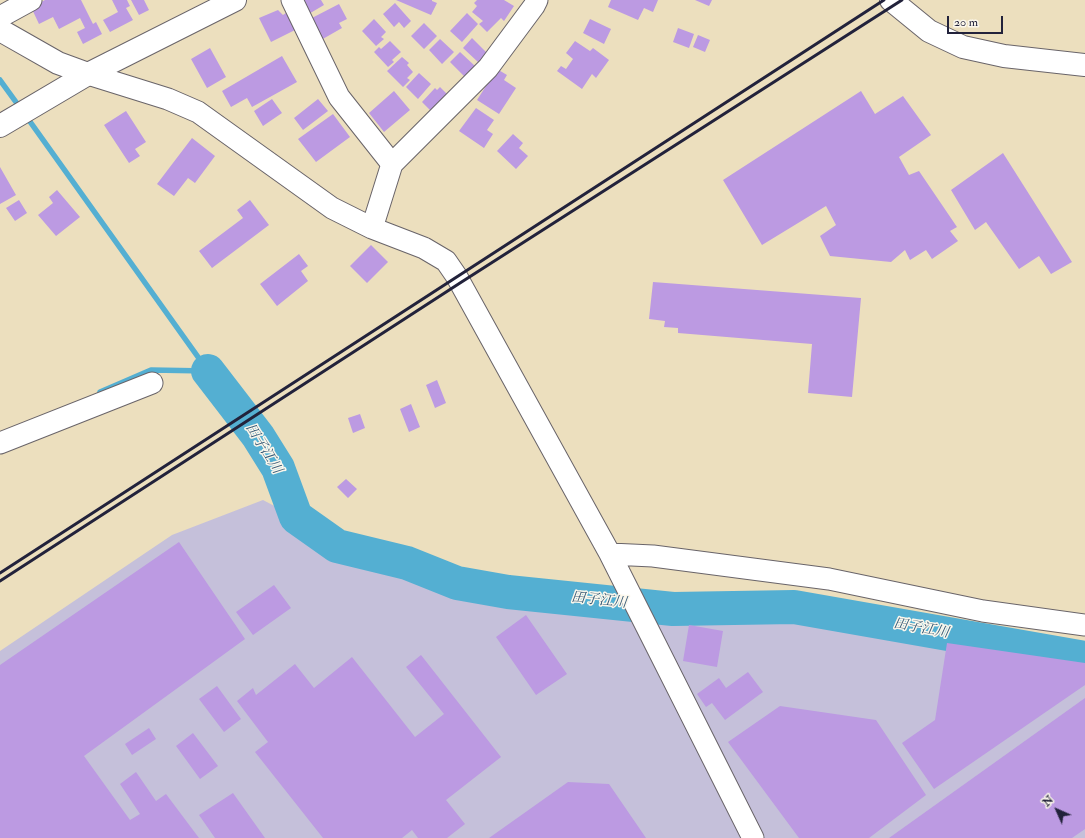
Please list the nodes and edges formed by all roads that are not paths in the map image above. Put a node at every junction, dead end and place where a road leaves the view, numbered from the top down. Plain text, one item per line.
1 (31, 0) edge
2 (235, 0) edge
3 (292, 0) edge
4 (891, 0) edge
5 (532, 2) edge
6 (0, 17) edge
7 (0, 30) edge
8 (1085, 66) edge
9 (88, 74) junction
10 (0, 126) edge
11 (392, 164) junction
12 (372, 228) junction
13 (152, 383) dead end
14 (0, 443) edge
15 (610, 554) junction
16 (1085, 626) edge
17 (753, 838) edge

1 - 6 street
2 - 9 street
3 - 11 street
4 - 8 street
5 - 11 street
7 - 9 street
9 - 10 street
9 - 12 street
11 - 12 street
12 - 15 street
13 - 14 street
15 - 16 street
15 - 17 street

